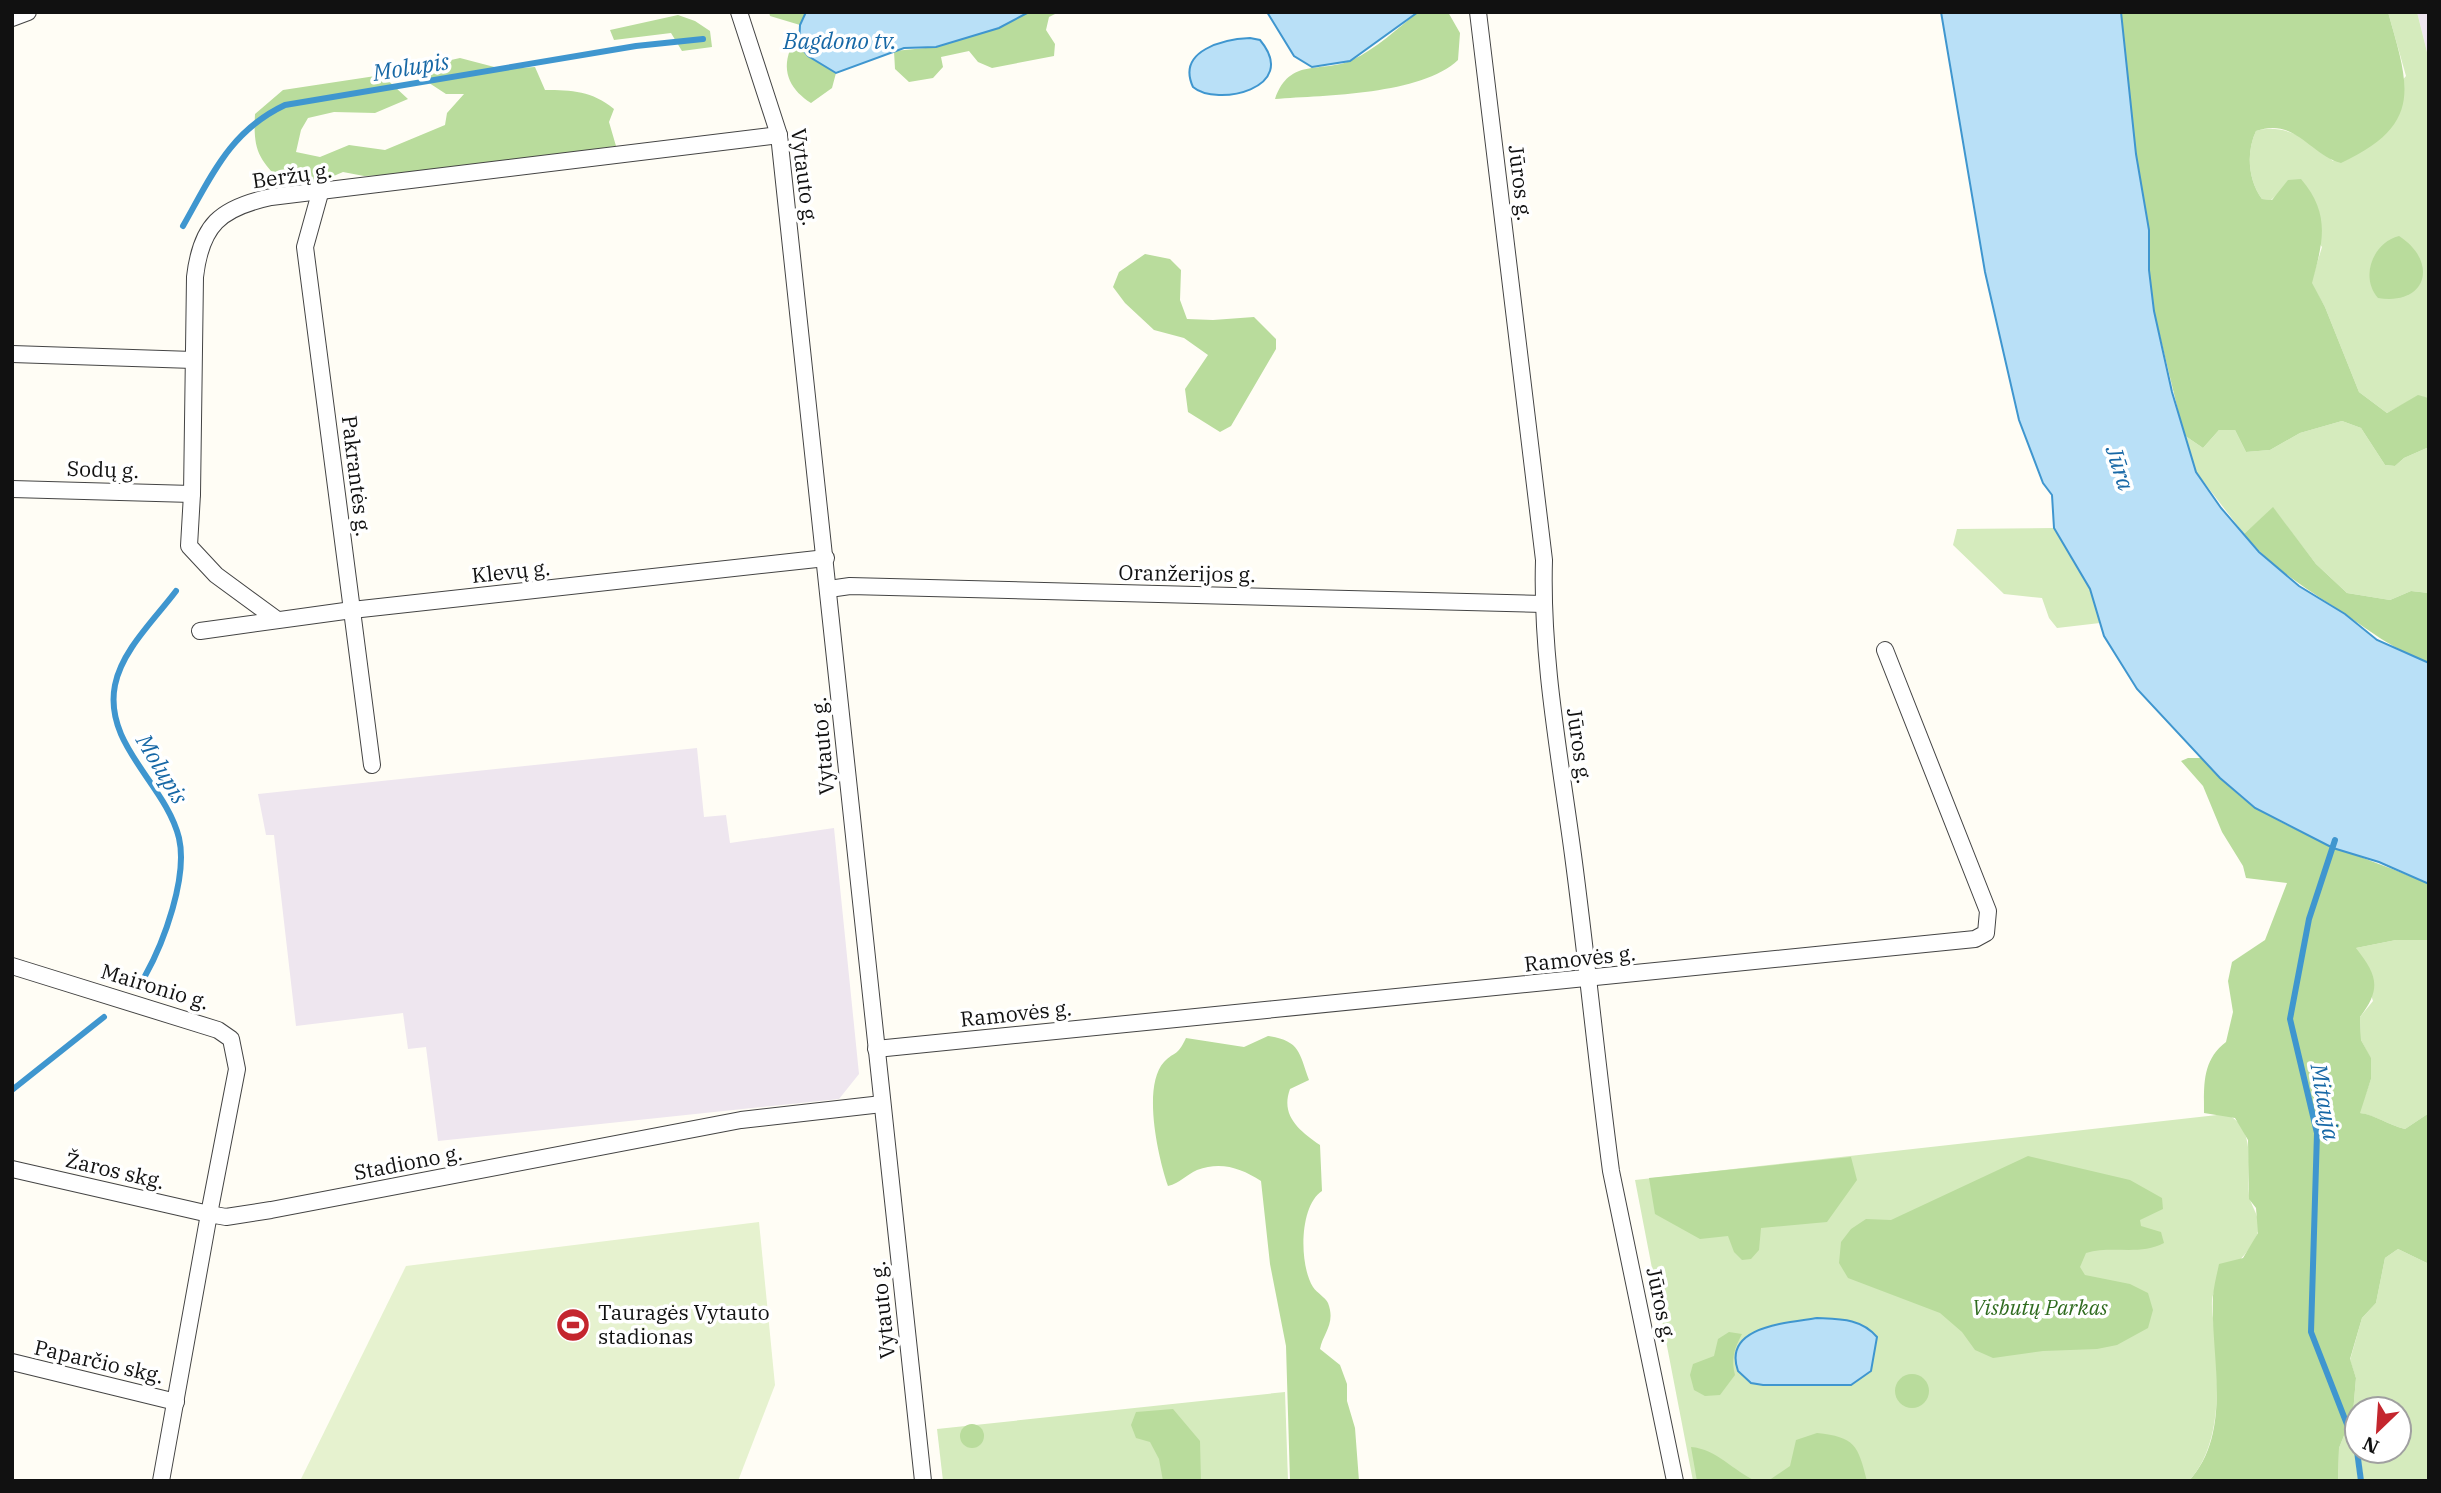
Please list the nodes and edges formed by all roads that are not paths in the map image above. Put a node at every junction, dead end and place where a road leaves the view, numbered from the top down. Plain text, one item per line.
1 (28, 12) edge
2 (739, 12) edge
3 (1478, 12) edge
4 (12, 18) edge
5 (779, 135) junction
6 (320, 193) junction
7 (12, 354) edge
8 (193, 360) junction
9 (12, 489) edge
10 (192, 494) junction
11 (826, 558) junction
12 (829, 589) junction
13 (1543, 604) junction
14 (352, 610) junction
15 (276, 620) junction
16 (200, 631) dead end
17 (1885, 650) dead end
18 (372, 765) dead end
19 (12, 966) edge
20 (1589, 979) junction
21 (876, 1049) junction
22 (882, 1104) junction
23 (12, 1169) edge
24 (209, 1214) junction
25 (12, 1362) edge
26 (176, 1402) junction
27 (161, 1481) edge
28 (923, 1481) edge
29 (1675, 1481) edge

1 - 4 street
2 - 5 street, Vytauto g.
3 - 13 street, Jūros g.
5 - 6 street, Beržų g.
5 - 11 street, Vytauto g.
6 - 8 street, Beržų g.
6 - 14 street, Pakrantės g.
7 - 8 street
8 - 10 street, Beržų g.
9 - 10 street, Sodų g.
10 - 15 street, Beržų g.
11 - 12 street, Vytauto g.
11 - 14 street, Klevų g.
12 - 13 street, Oranžerijos g.
12 - 21 street, Vytauto g.
13 - 20 street, Jūros g.
14 - 15 street, Klevų g.
14 - 18 street, Pakrantės g.
15 - 16 street, Klevų g.
17 - 20 street, Ramovės g.
19 - 24 street, Maironio g.
20 - 21 street, Ramovės g.
20 - 29 street, Jūros g.
21 - 22 street, Vytauto g.
22 - 24 street, Stadiono g.
22 - 28 street, Vytauto g.
23 - 24 street, Žaros skg.
24 - 26 street
25 - 26 street, Paparčio skg.
26 - 27 street

